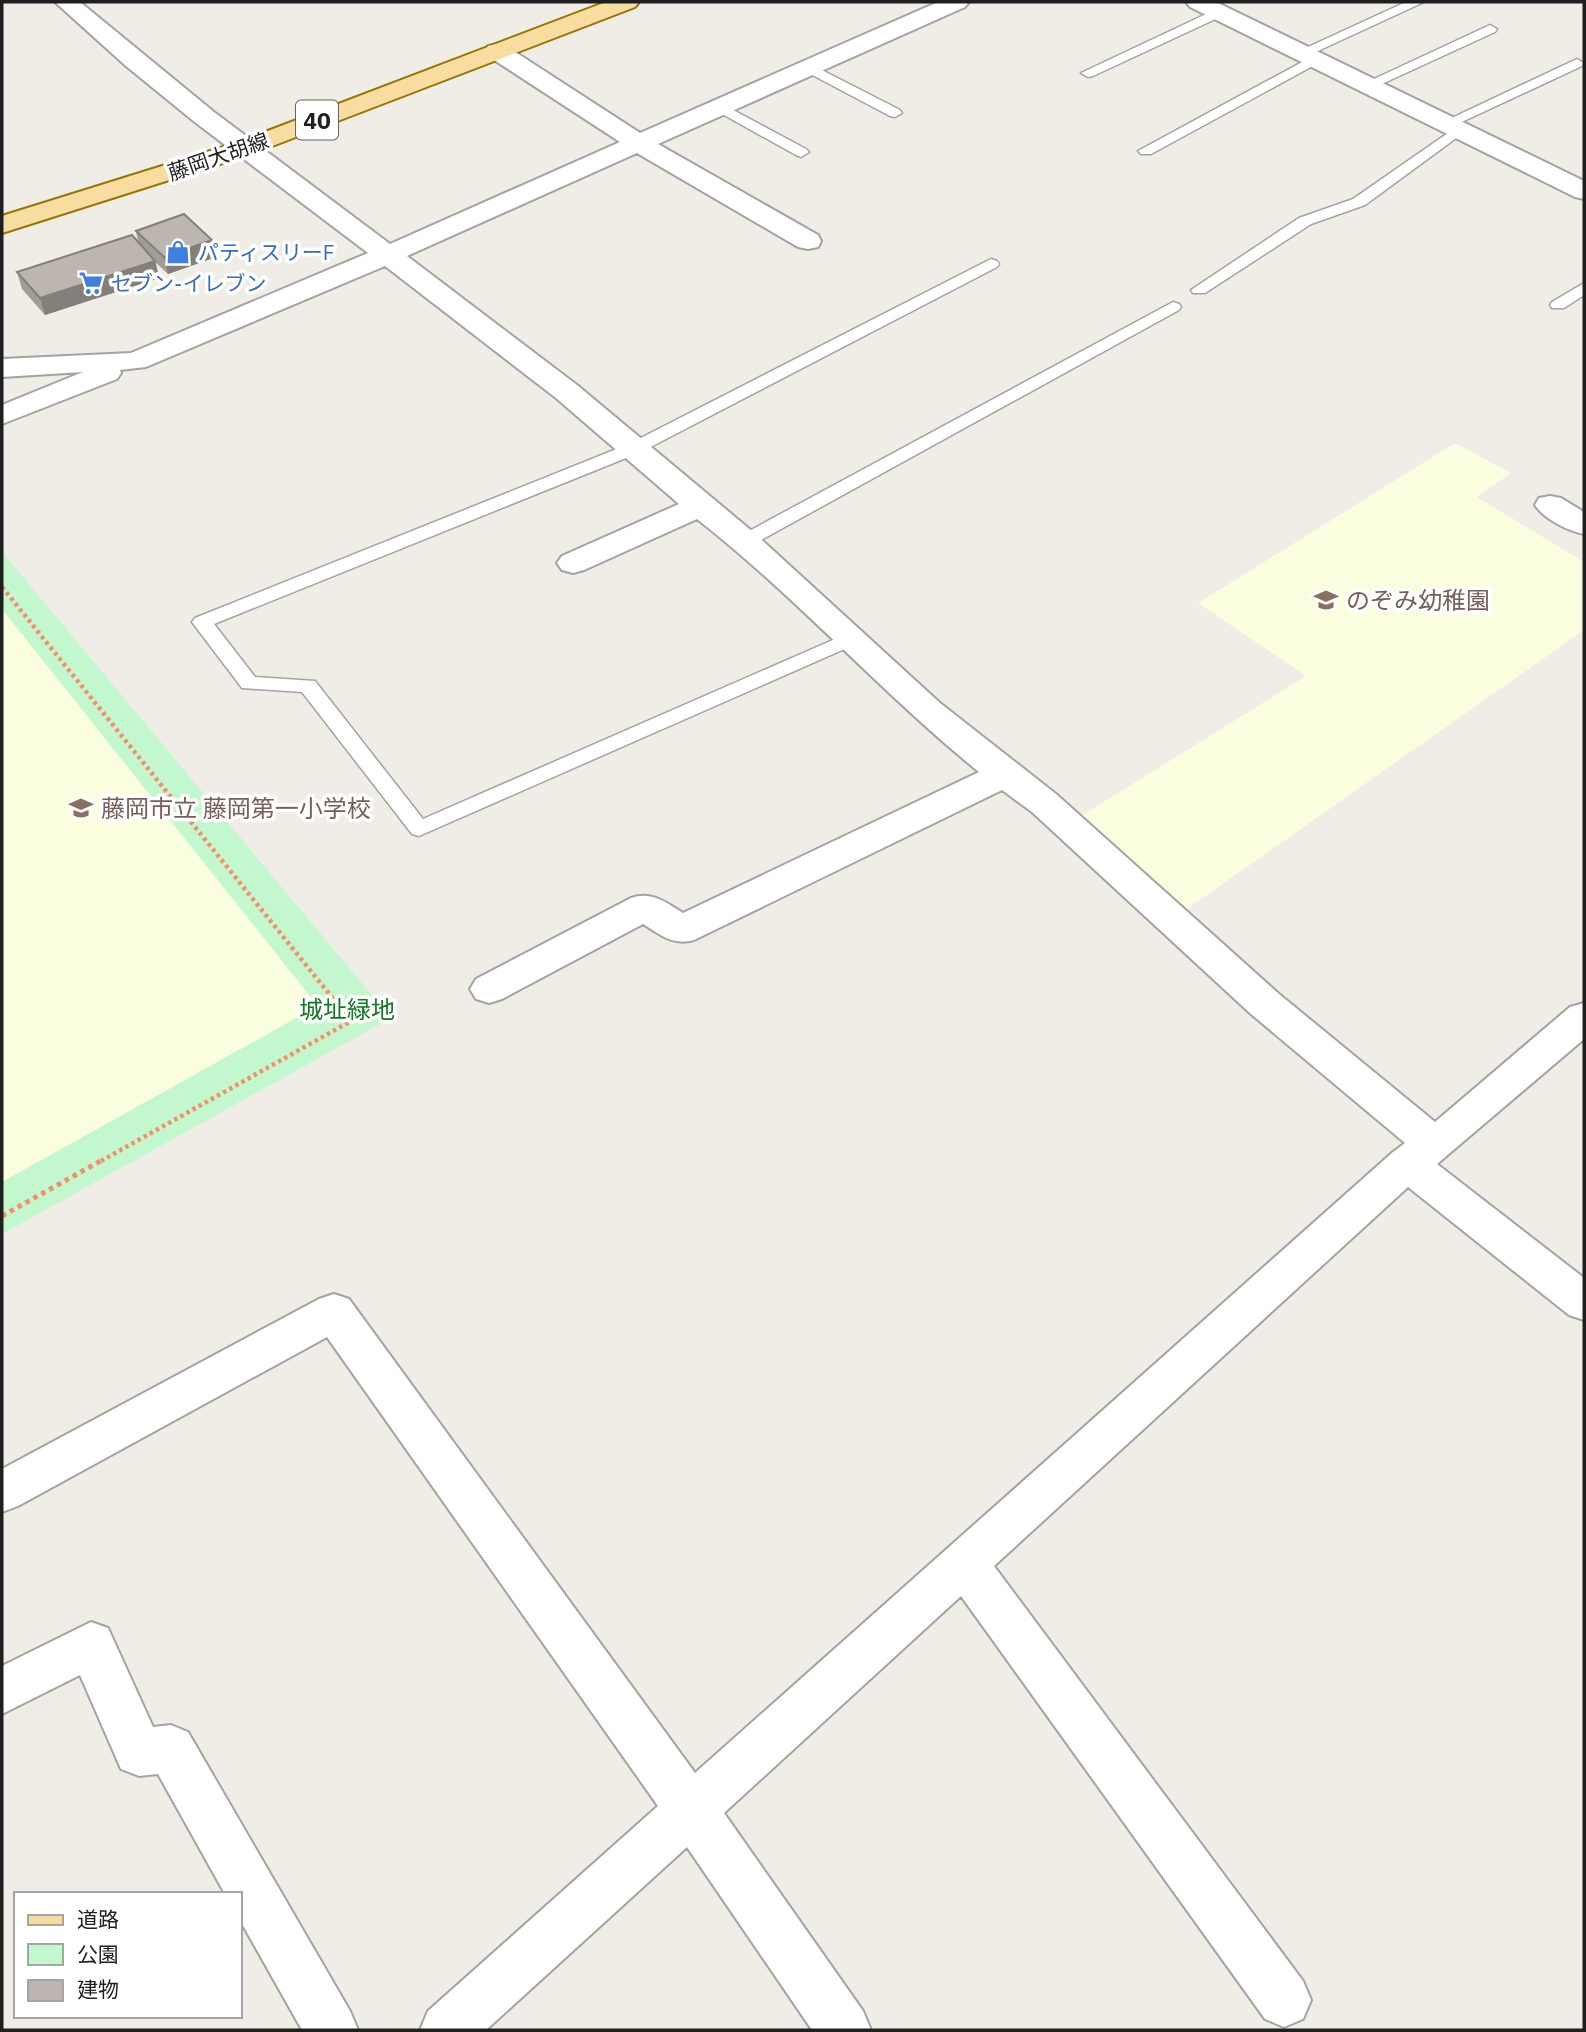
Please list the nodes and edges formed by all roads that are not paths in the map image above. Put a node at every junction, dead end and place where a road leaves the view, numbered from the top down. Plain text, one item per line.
1 (68, 2) edge
2 (627, 2) edge
3 (957, 2) edge
4 (1417, 2) edge
5 (1208, 7) edge
6 (1490, 29) dead end
7 (497, 51) junction
8 (1308, 56) junction
9 (1577, 63) dead end
10 (808, 67) junction
11 (1087, 73) dead end
12 (1368, 85) junction
13 (720, 107) junction
14 (895, 113) dead end
15 (1452, 127) junction
16 (638, 143) junction
17 (245, 148) junction
18 (1146, 150) dead end
19 (801, 152) dead end
20 (1584, 191) edge
21 (2, 225) edge
22 (808, 241) dead end
23 (390, 254) junction
24 (991, 264) dead end
25 (1584, 288) edge
26 (1199, 290) dead end
27 (1558, 305) dead end
28 (1173, 307) dead end
29 (136, 361) junction
30 (2, 368) edge
31 (2, 415) edge
32 (635, 448) junction
33 (1550, 505) dead end
34 (700, 506) junction
35 (1584, 525) edge
36 (745, 541) junction
37 (573, 563) dead end
38 (849, 640) junction
39 (1004, 775) junction
40 (489, 989) dead end
41 (1584, 1017) edge
42 (1421, 1154) junction
43 (1584, 1302) edge
44 (2, 1492) edge
45 (964, 1563) junction
46 (2, 1691) edge
47 (691, 1810) junction
48 (1284, 2000) dead end
49 (331, 2030) edge
50 (447, 2030) edge
51 (844, 2030) edge

1 - 17 street
2 - 7 main road, 藤岡大胡線 / 40
3 - 10 street
4 - 8 lane
5 - 8 street
5 - 11 lane
6 - 12 lane
7 - 16 street
7 - 17 main road, 藤岡大胡線 / 40
8 - 12 street
8 - 18 lane
9 - 15 lane
10 - 13 street
10 - 14 lane
12 - 15 street
13 - 16 street
13 - 19 lane
15 - 20 street
15 - 26 lane
16 - 22 street
16 - 23 street
17 - 21 main road, 藤岡大胡線 / 40
17 - 23 street
23 - 29 street
23 - 32 street
24 - 32 lane
25 - 27 lane
28 - 36 lane
29 - 30 street
29 - 31 street
32 - 34 street
32 - 38 lane
33 - 35 street
34 - 36 street
34 - 37 street
36 - 38 street
38 - 39 street
39 - 40 street
39 - 42 street
41 - 42 street
42 - 43 street
42 - 45 street
44 - 47 street
45 - 47 street
45 - 48 street
46 - 49 street
47 - 50 street
47 - 51 street

